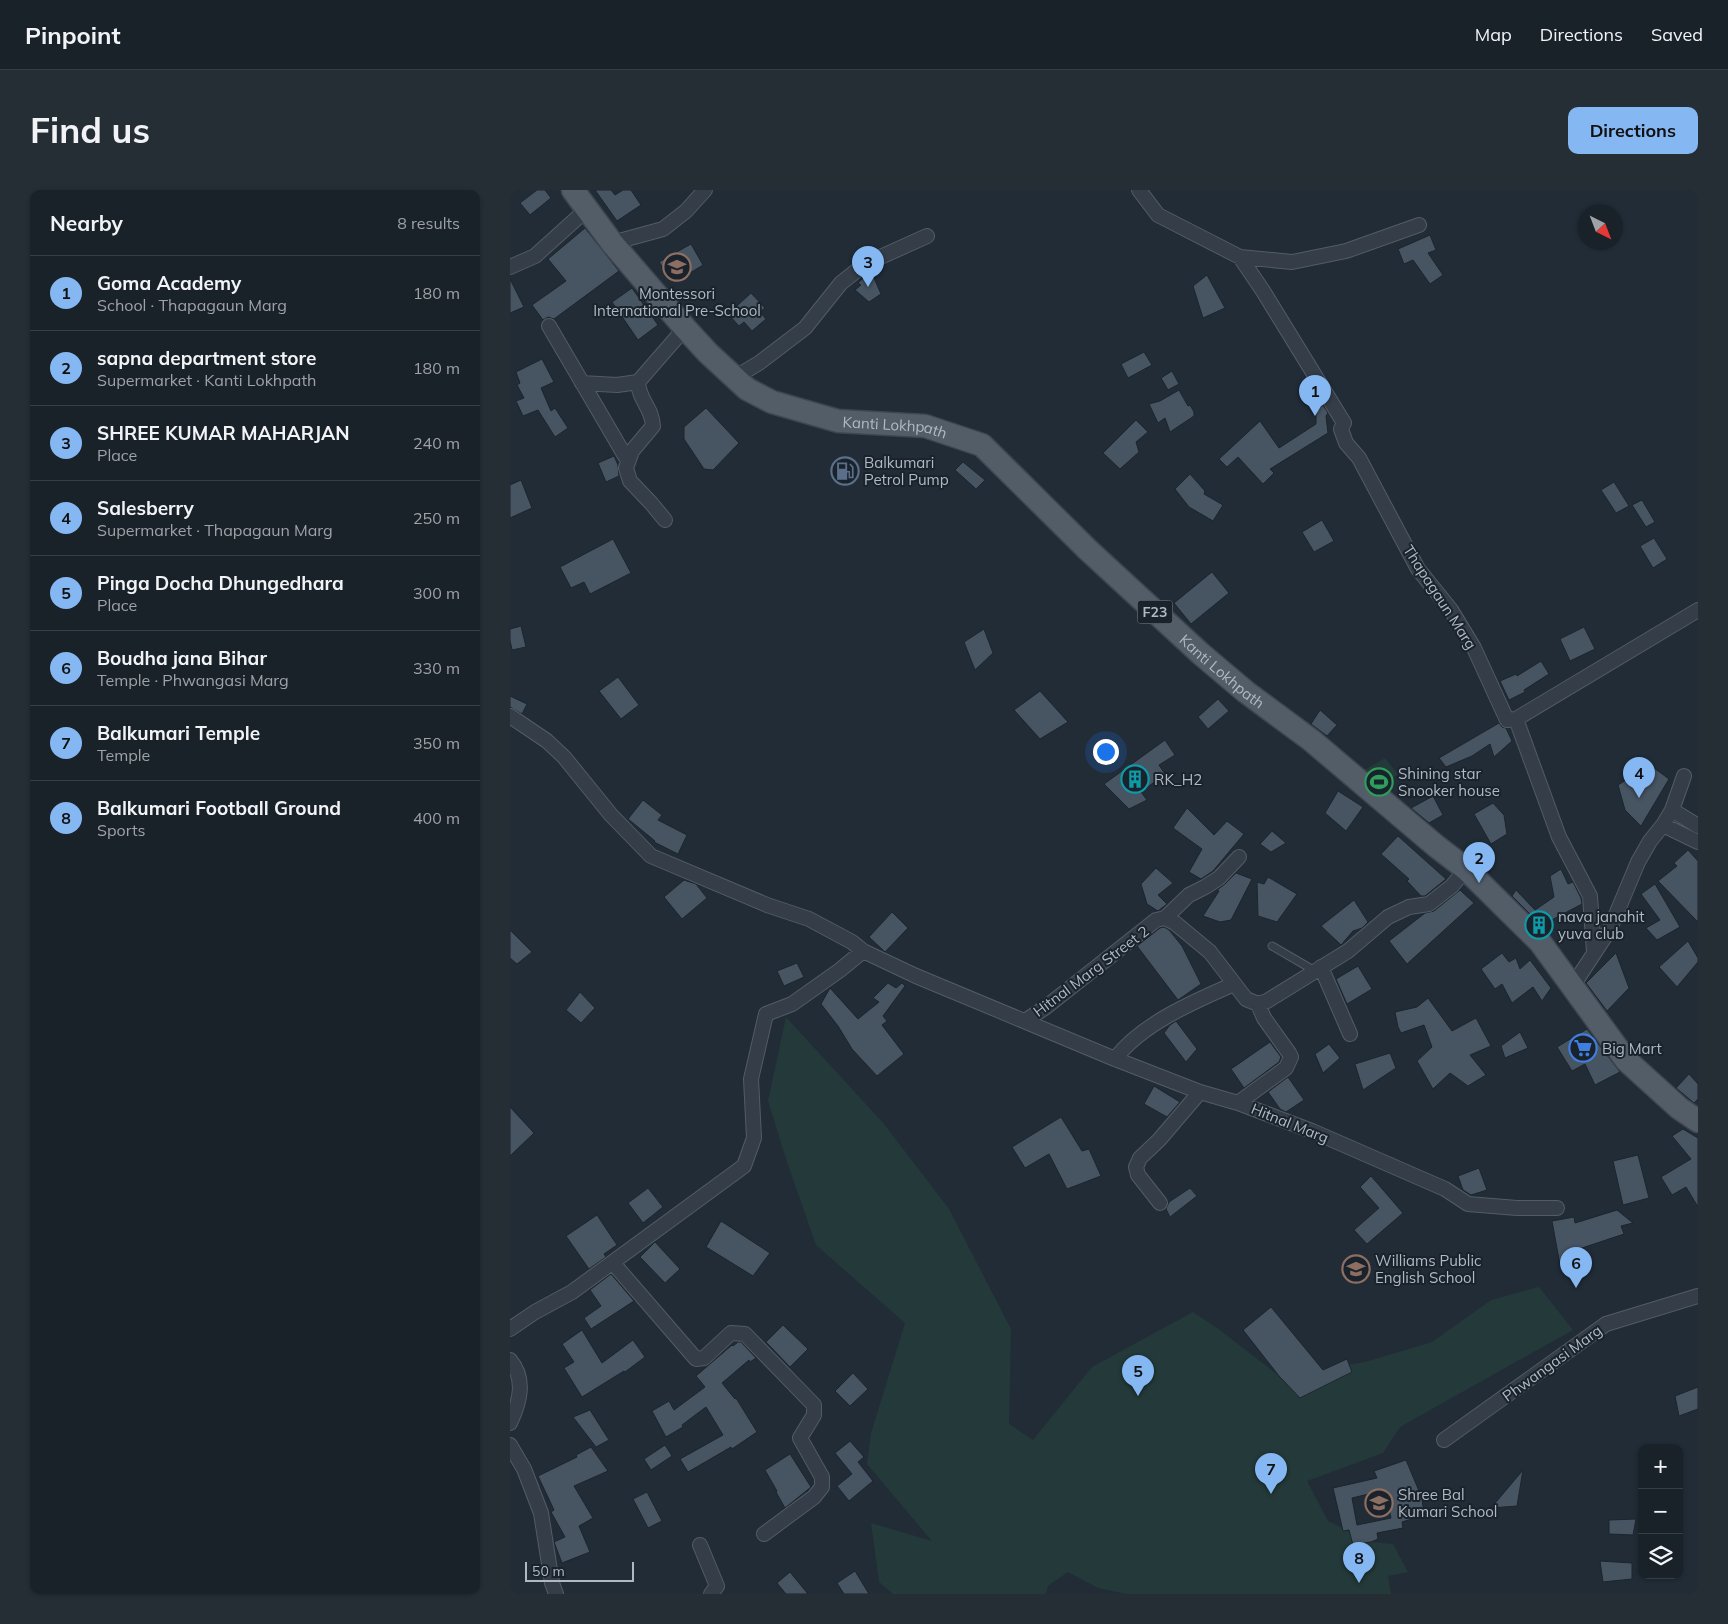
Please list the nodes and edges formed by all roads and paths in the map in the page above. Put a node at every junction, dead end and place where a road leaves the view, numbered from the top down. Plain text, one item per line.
1 (573, 190) edge
2 (705, 190) edge
3 (1139, 190) edge
4 (586, 210) junction
5 (1419, 225) dead end
6 (927, 236) dead end
7 (612, 243) junction
8 (1240, 257) junction
9 (510, 267) edge
10 (549, 326) dead end
11 (685, 328) junction
12 (734, 378) junction
13 (638, 382) junction
14 (582, 383) junction
15 (628, 461) junction
16 (665, 520) dead end
17 (1698, 610) edge
18 (510, 716) edge
19 (1516, 719) junction
20 (1684, 776) dead end
21 (1672, 810) junction
22 (1663, 825) junction
23 (1698, 826) edge
24 (1698, 842) edge
25 (1239, 857) dead end
26 (1466, 869) junction
27 (1165, 918) junction
28 (1272, 946) dead end
29 (862, 951) junction
30 (1594, 952) junction
31 (1318, 969) junction
32 (1234, 984) junction
33 (1572, 987) junction
34 (1258, 1004) junction
35 (1025, 1021) junction
36 (1350, 1034) dead end
37 (1115, 1059) junction
38 (1200, 1092) junction
39 (1238, 1103) junction
40 (1698, 1121) edge
41 (1160, 1203) dead end
42 (1557, 1208) dead end
43 (613, 1263) junction
44 (1698, 1296) edge
45 (510, 1328) edge
46 (510, 1360) edge
47 (510, 1422) edge
48 (1444, 1440) dead end
49 (510, 1445) edge
50 (764, 1534) dead end
51 (700, 1544) dead end
52 (556, 1594) edge
53 (711, 1594) edge

1 - 4 main road, Kanti Lokhpath / F23
2 - 7 street
3 - 8 street
4 - 7 main road, Kanti Lokhpath / F23
4 - 9 street
5 - 8 street
6 - 12 street
7 - 11 main road, Kanti Lokhpath / F23
8 - 19 street, Thapagaun Marg
10 - 14 street
11 - 12 main road, Kanti Lokhpath / F23
11 - 13 street
12 - 26 main road, Kanti Lokhpath / F23
13 - 14 street
13 - 15 street
14 - 15 street
15 - 16 street
17 - 19 street
18 - 29 street, Hitnal Marg
19 - 30 street, Thapagaun Marg
20 - 21 street
21 - 22 street
21 - 23 street
22 - 24 street
22 - 30 street
25 - 27 street
26 - 31 street
26 - 33 main road, Kanti Lokhpath / F23
27 - 32 street, Hitnal Marg Street 2
27 - 35 street, Hitnal Marg Street 2
28 - 31 lane
29 - 35 street, Hitnal Marg
29 - 43 street
30 - 33 street
31 - 34 street
31 - 36 street
32 - 34 street, Hitnal Marg Street 2
32 - 37 street
33 - 40 main road, Kanti Lokhpath / F23
34 - 39 street
35 - 37 street, Hitnal Marg
37 - 38 street, Hitnal Marg
38 - 39 street, Hitnal Marg
38 - 41 street
39 - 42 street, Hitnal Marg
43 - 45 street
43 - 50 street
44 - 48 street, Phwangasi Marg
46 - 47 street
49 - 52 street
51 - 53 street

